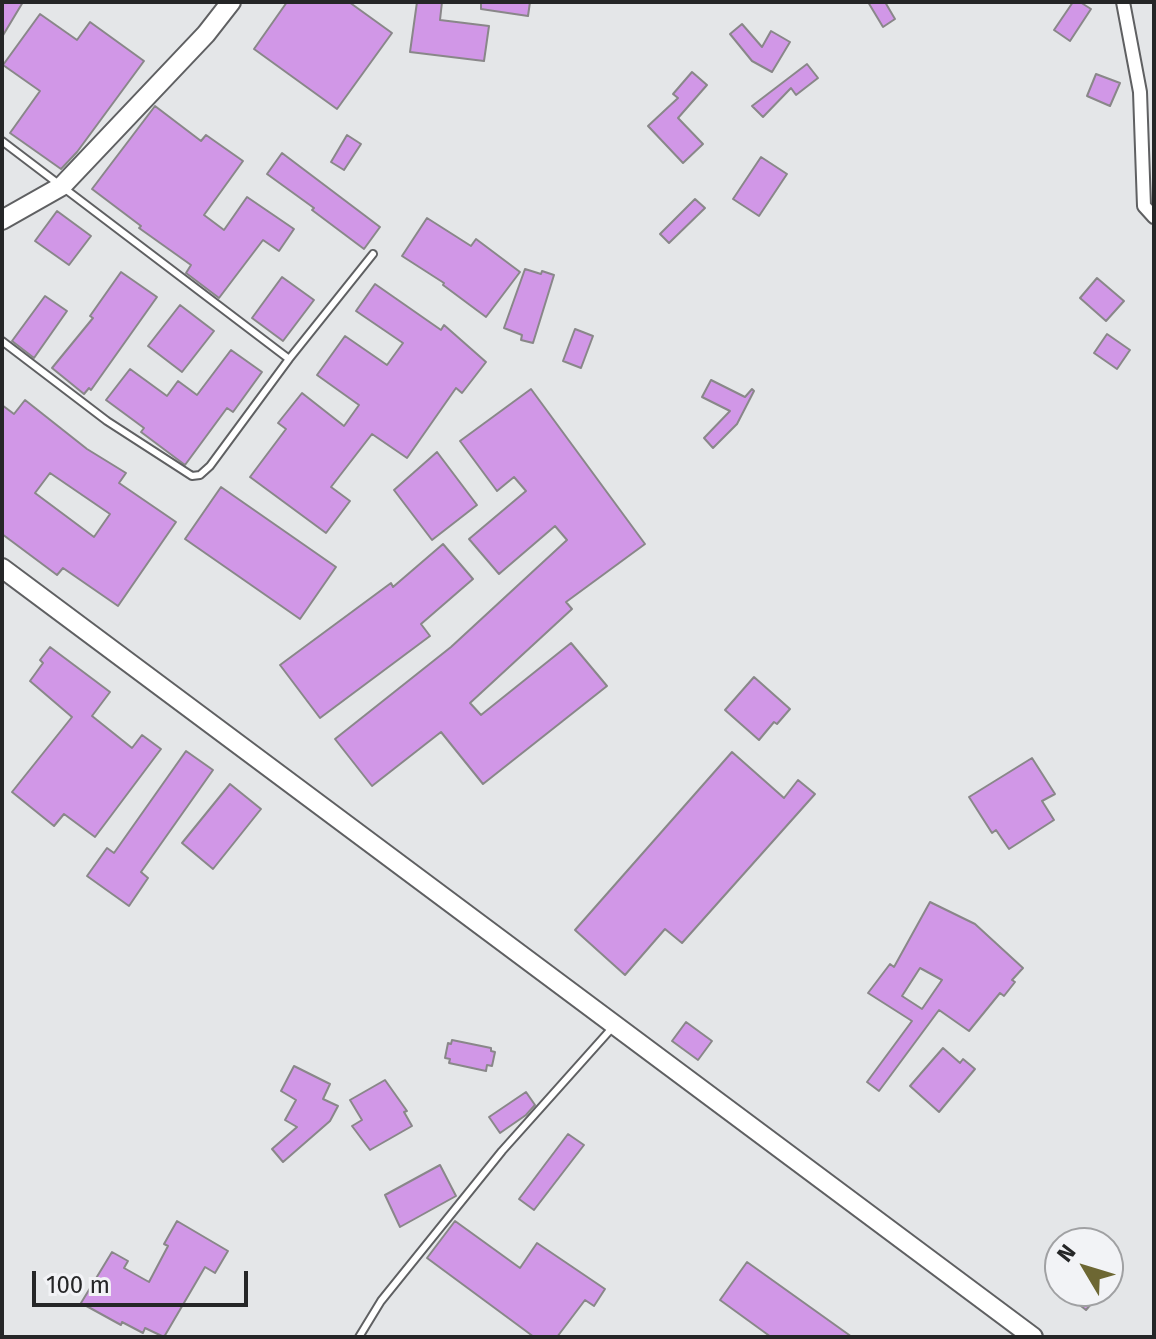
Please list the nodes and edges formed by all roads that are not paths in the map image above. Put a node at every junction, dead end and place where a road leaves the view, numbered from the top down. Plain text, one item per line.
1 (231, 2) edge
2 (1123, 2) edge
3 (2, 141) edge
4 (62, 186) junction
5 (1154, 217) edge
6 (2, 220) edge
7 (373, 254) dead end
8 (2, 341) edge
9 (289, 359) junction
10 (2, 568) edge
11 (615, 1025) junction
12 (359, 1337) edge
13 (1033, 1337) edge

1 - 4 street
2 - 5 street
3 - 4 lane
4 - 6 street
4 - 9 lane
7 - 9 lane
8 - 9 lane
10 - 11 street
11 - 12 lane
11 - 13 street

